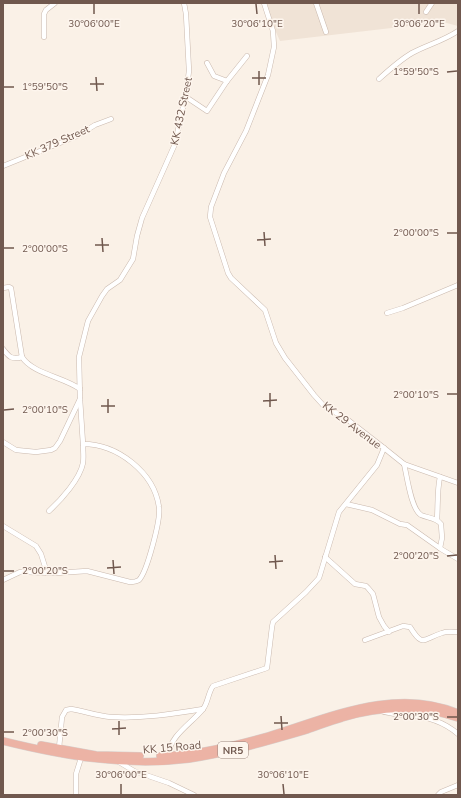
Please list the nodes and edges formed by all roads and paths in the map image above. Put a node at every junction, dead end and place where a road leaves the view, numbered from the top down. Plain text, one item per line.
1 (55, 3) edge
2 (184, 3) edge
3 (264, 3) edge
4 (316, 3) edge
5 (432, 3) edge
6 (49, 5) edge
7 (426, 12) dead end
8 (326, 32) dead end
9 (458, 32) edge
10 (44, 36) dead end
11 (247, 56) dead end
12 (207, 63) dead end
13 (379, 79) dead end
14 (227, 81) junction
15 (186, 97) junction
16 (111, 119) dead end
17 (3, 166) edge
18 (458, 285) edge
19 (3, 288) edge
20 (387, 313) dead end
21 (3, 350) edge
22 (22, 357) junction
23 (80, 389) junction
24 (80, 399) junction
25 (3, 442) edge
26 (83, 444) junction
27 (384, 448) junction
28 (404, 464) junction
29 (440, 477) junction
30 (458, 483) edge
31 (346, 504) junction
32 (49, 511) dead end
33 (437, 520) junction
34 (3, 526) edge
35 (440, 548) junction
36 (325, 557) junction
37 (458, 560) edge
38 (47, 573) junction
39 (3, 580) edge
40 (389, 632) junction
41 (458, 632) edge
42 (365, 640) dead end
43 (203, 709) junction
44 (378, 710) junction
45 (458, 713) edge
46 (458, 718) edge
47 (458, 734) edge
48 (3, 736) edge
49 (3, 741) edge
50 (58, 751) junction
51 (168, 756) junction
52 (81, 758) junction
53 (118, 761) junction
54 (458, 785) edge
55 (76, 795) edge
56 (194, 795) edge
57 (438, 795) edge

1 - 6 street
2 - 15 street, KK 432 Street
3 - 27 street, KK 29 Avenue
4 - 8 street
5 - 7 street
6 - 10 street
9 - 13 street
11 - 14 street
12 - 14 street
14 - 15 street
15 - 23 street, KK 432 Street
16 - 17 street, KK 379 Street
18 - 20 street
19 - 22 street
21 - 22 street
22 - 23 street
23 - 24 street
24 - 25 street
24 - 26 street
26 - 32 street
26 - 38 street
27 - 28 street
27 - 31 street, KK 29 Avenue
28 - 29 street
28 - 33 street
29 - 30 street
29 - 33 street
31 - 35 street
31 - 36 street, KK 29 Avenue
33 - 35 street
34 - 38 street
35 - 37 street
36 - 40 street
36 - 43 street, KK 29 Avenue
38 - 39 street
40 - 41 street
40 - 42 street
43 - 50 street
43 - 51 street, KK 29 Avenue
44 - 46 highway, KK 15 Road / NR5
44 - 47 street
44 - 53 highway, KK 15 Road / NR5
45 - 51 highway, KK 15 Road / NR5
48 - 50 highway, KK 15 Road / NR5
49 - 50 highway, KK 15 Road / NR5
50 - 51 highway, KK 15 Road / NR5
50 - 52 highway, KK 15 Road / NR5
52 - 53 highway, KK 15 Road / NR5
52 - 55 street
53 - 56 street
54 - 57 street

